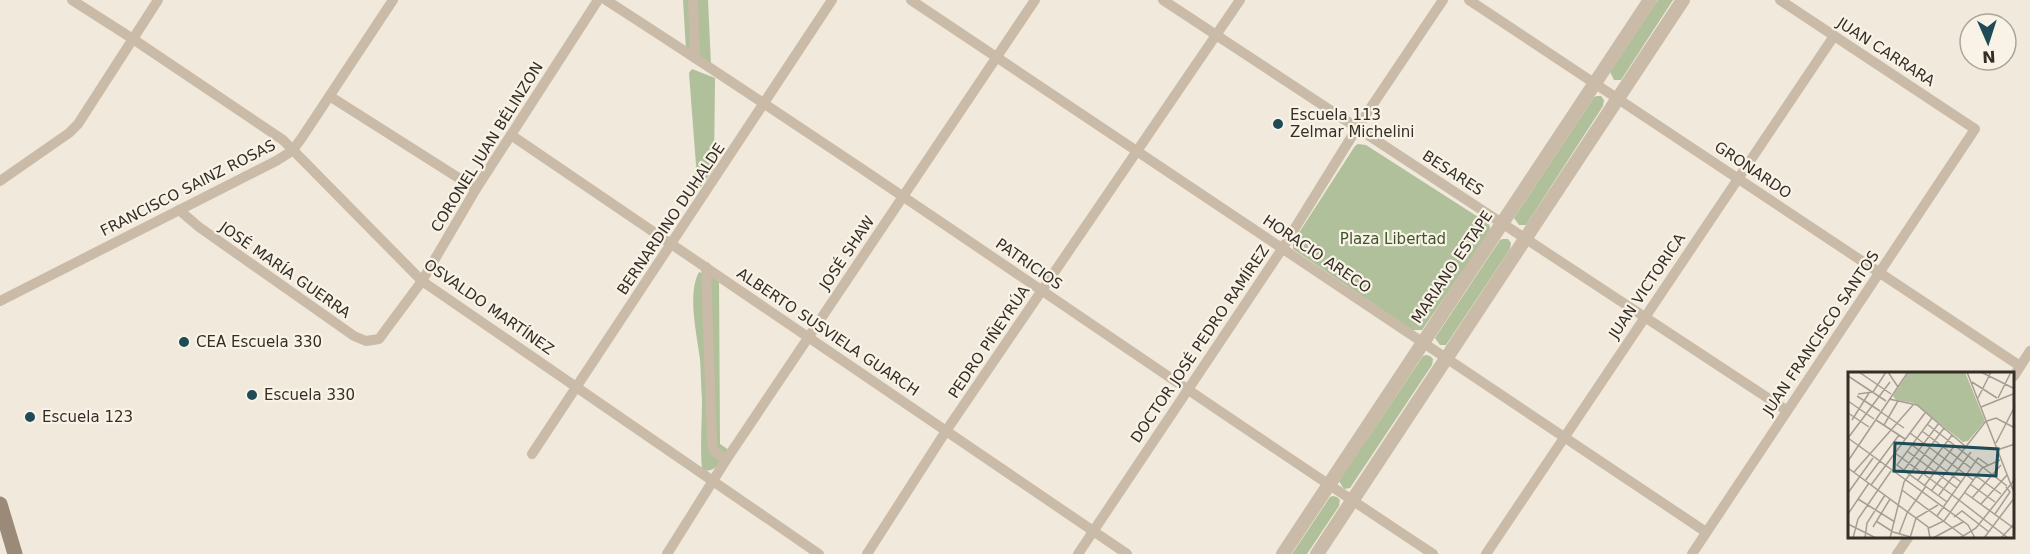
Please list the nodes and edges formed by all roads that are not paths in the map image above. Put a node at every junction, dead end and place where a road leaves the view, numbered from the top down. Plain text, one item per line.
1 (72, 0) edge
2 (158, 0) edge
3 (393, 0) edge
4 (598, 0) edge
5 (606, 0) edge
6 (693, 0) edge
7 (832, 0) edge
8 (911, 0) edge
9 (1035, 0) edge
10 (1163, 0) edge
11 (1240, 0) edge
12 (1443, 0) edge
13 (1469, 0) edge
14 (1650, 0) edge
15 (1683, 0) edge
16 (1780, 0) edge
17 (1216, 35) junction
18 (1834, 36) junction
19 (134, 39) junction
20 (996, 57) junction
21 (695, 58) junction
22 (1594, 83) junction
23 (331, 97) junction
24 (1618, 99) junction
25 (765, 103) junction
26 (1357, 128) junction
27 (1975, 129) joint
28 (511, 135) junction
29 (292, 151) junction
30 (1137, 151) junction
31 (1738, 179) junction
32 (0, 181) edge
33 (476, 189) junction
34 (904, 196) junction
35 (179, 210) junction
36 (1502, 223) junction
37 (1526, 238) junction
38 (672, 244) junction
39 (1282, 249) junction
40 (706, 267) junction
41 (1880, 273) junction
42 (422, 282) junction
43 (1042, 291) junction
44 (0, 301) edge
45 (1644, 317) junction
46 (809, 337) junction
47 (380, 339) joint
48 (1422, 342) junction
49 (2030, 351) edge
50 (1445, 358) junction
51 (2020, 366) junction
52 (2015, 373) edge
53 (577, 387) junction
54 (1188, 390) junction
55 (1786, 410) junction
56 (946, 431) junction
57 (1564, 438) junction
58 (532, 454) dead end
59 (726, 460) junction
60 (713, 480) junction
61 (1329, 484) junction
62 (1352, 501) junction
63 (0, 504) edge
64 (2, 522) edge
65 (1093, 531) junction
66 (1706, 532) junction
67 (1907, 539) edge
68 (15, 554) edge
69 (667, 554) edge
70 (819, 554) edge
71 (867, 554) edge
72 (1078, 554) edge
73 (1127, 554) edge
74 (1283, 554) edge
75 (1317, 554) edge
76 (1433, 554) edge
77 (1486, 554) edge
78 (1692, 554) edge
79 (1897, 554) edge

1 - 19 street, OSVALDO MARTÍNEZ
2 - 19 street
3 - 23 street, FRANCISCO SAINZ ROSAS
4 - 28 street, CORONEL JUAN BÉLINZON
5 - 21 street, PATRICIOS
6 - 21 street
7 - 25 street, BERNARDINO DUHALDE
8 - 20 street, HORACIO ARECO
9 - 20 street, JOSÉ SHAW
10 - 17 street, BESARES
11 - 17 street, PEDRO PIÑEYRÚA
12 - 26 street, DOCTOR JOSÉ PEDRO RAMÍREZ
13 - 22 street, GRONARDO
14 - 22 street, MARIANO ESTAPE
15 - 24 street
16 - 18 street, JUAN CARRARA
17 - 26 street, BESARES
17 - 30 street, PEDRO PIÑEYRÚA
18 - 27 street, JUAN CARRARA
18 - 31 street, JUAN VICTORICA
19 - 29 street, OSVALDO MARTÍNEZ
19 - 32 street
20 - 30 street, HORACIO ARECO
20 - 34 street, JOSÉ SHAW
21 - 25 street, PATRICIOS
22 - 24 street, GRONARDO
22 - 36 street, MARIANO ESTAPE
23 - 29 street, FRANCISCO SAINZ ROSAS
23 - 33 street
24 - 31 street, GRONARDO
24 - 37 street
25 - 34 street, PATRICIOS
25 - 38 street, BERNARDINO DUHALDE
26 - 36 street, BESARES
26 - 39 street, DOCTOR JOSÉ PEDRO RAMÍREZ
27 - 41 street, JUAN FRANCISCO SANTOS
28 - 33 street, CORONEL JUAN BÉLINZON
28 - 38 street, ALBERTO SUSVIELA GUARCH
29 - 35 street, FRANCISCO SAINZ ROSAS
29 - 42 street, OSVALDO MARTÍNEZ
30 - 39 street, HORACIO ARECO
30 - 43 street, PEDRO PIÑEYRÚA
31 - 41 street, GRONARDO
31 - 45 street, JUAN VICTORICA
33 - 42 street, CORONEL JUAN BÉLINZON
34 - 43 street, PATRICIOS
34 - 46 street, JOSÉ SHAW
35 - 44 street, FRANCISCO SAINZ ROSAS
35 - 47 street, JOSÉ MARÍA GUERRA
36 - 37 street, BESARES
36 - 48 street, MARIANO ESTAPE
37 - 45 street, BESARES
37 - 50 street
38 - 40 street, ALBERTO SUSVIELA GUARCH
38 - 53 street, BERNARDINO DUHALDE
39 - 48 street, HORACIO ARECO
39 - 54 street, DOCTOR JOSÉ PEDRO RAMÍREZ
40 - 46 street, ALBERTO SUSVIELA GUARCH
40 - 59 street
41 - 51 street, GRONARDO
41 - 55 street, JUAN FRANCISCO SANTOS
42 - 47 street, CORONEL JUAN BÉLINZON
42 - 53 street, OSVALDO MARTÍNEZ
43 - 54 street, PATRICIOS
43 - 56 street, PEDRO PIÑEYRÚA
45 - 55 street, BESARES
45 - 57 street, JUAN VICTORICA
46 - 56 street, ALBERTO SUSVIELA GUARCH
46 - 59 street, JOSÉ SHAW
48 - 50 street, HORACIO ARECO
48 - 61 street, MARIANO ESTAPE
49 - 51 street
50 - 57 street, HORACIO ARECO
50 - 62 street
51 - 52 street
53 - 58 street, BERNARDINO DUHALDE
53 - 60 street, OSVALDO MARTÍNEZ
54 - 61 street, PATRICIOS
54 - 65 street, DOCTOR JOSÉ PEDRO RAMÍREZ
55 - 66 street, JUAN FRANCISCO SANTOS
56 - 65 street, ALBERTO SUSVIELA GUARCH
56 - 71 street, PEDRO PIÑEYRÚA
57 - 66 street, HORACIO ARECO
57 - 77 street, JUAN VICTORICA
59 - 60 street, JOSÉ SHAW
60 - 69 street, JOSÉ SHAW
60 - 70 street, OSVALDO MARTÍNEZ
61 - 62 street, PATRICIOS
61 - 74 street, MARIANO ESTAPE
62 - 75 street
62 - 76 street, PATRICIOS
63 - 64 main road
64 - 68 main road
65 - 72 street, DOCTOR JOSÉ PEDRO RAMÍREZ
65 - 73 street, ALBERTO SUSVIELA GUARCH
66 - 78 street, JUAN FRANCISCO SANTOS
67 - 79 street

